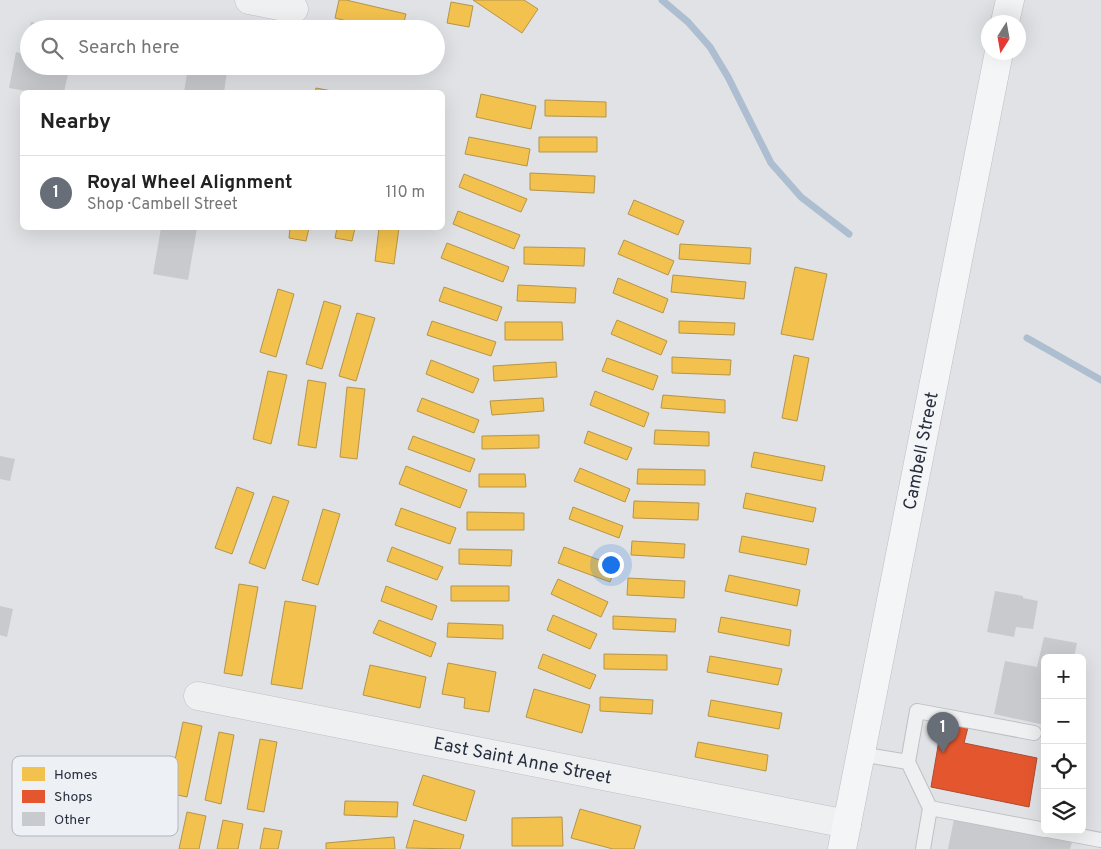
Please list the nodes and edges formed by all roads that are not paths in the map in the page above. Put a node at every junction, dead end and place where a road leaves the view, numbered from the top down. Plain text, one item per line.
1 (250, 0) edge
2 (1010, 0) edge
3 (294, 9) dead end
4 (1007, 15) edge
5 (998, 60) edge
6 (198, 696) dead end
7 (1034, 733) dead end
8 (860, 754) junction
9 (908, 762) junction
10 (930, 808) junction
11 (1041, 829) edge
12 (1068, 834) edge
13 (844, 836) edge
14 (1101, 840) edge
15 (923, 849) edge

1 - 3 street
2 - 4 main road
5 - 8 main road, Cambell Street
6 - 13 street, East Saint Anne Street
7 - 9 lane
8 - 9 lane
8 - 13 main road, Cambell Street
9 - 10 lane
10 - 11 lane
10 - 15 lane
12 - 14 lane

